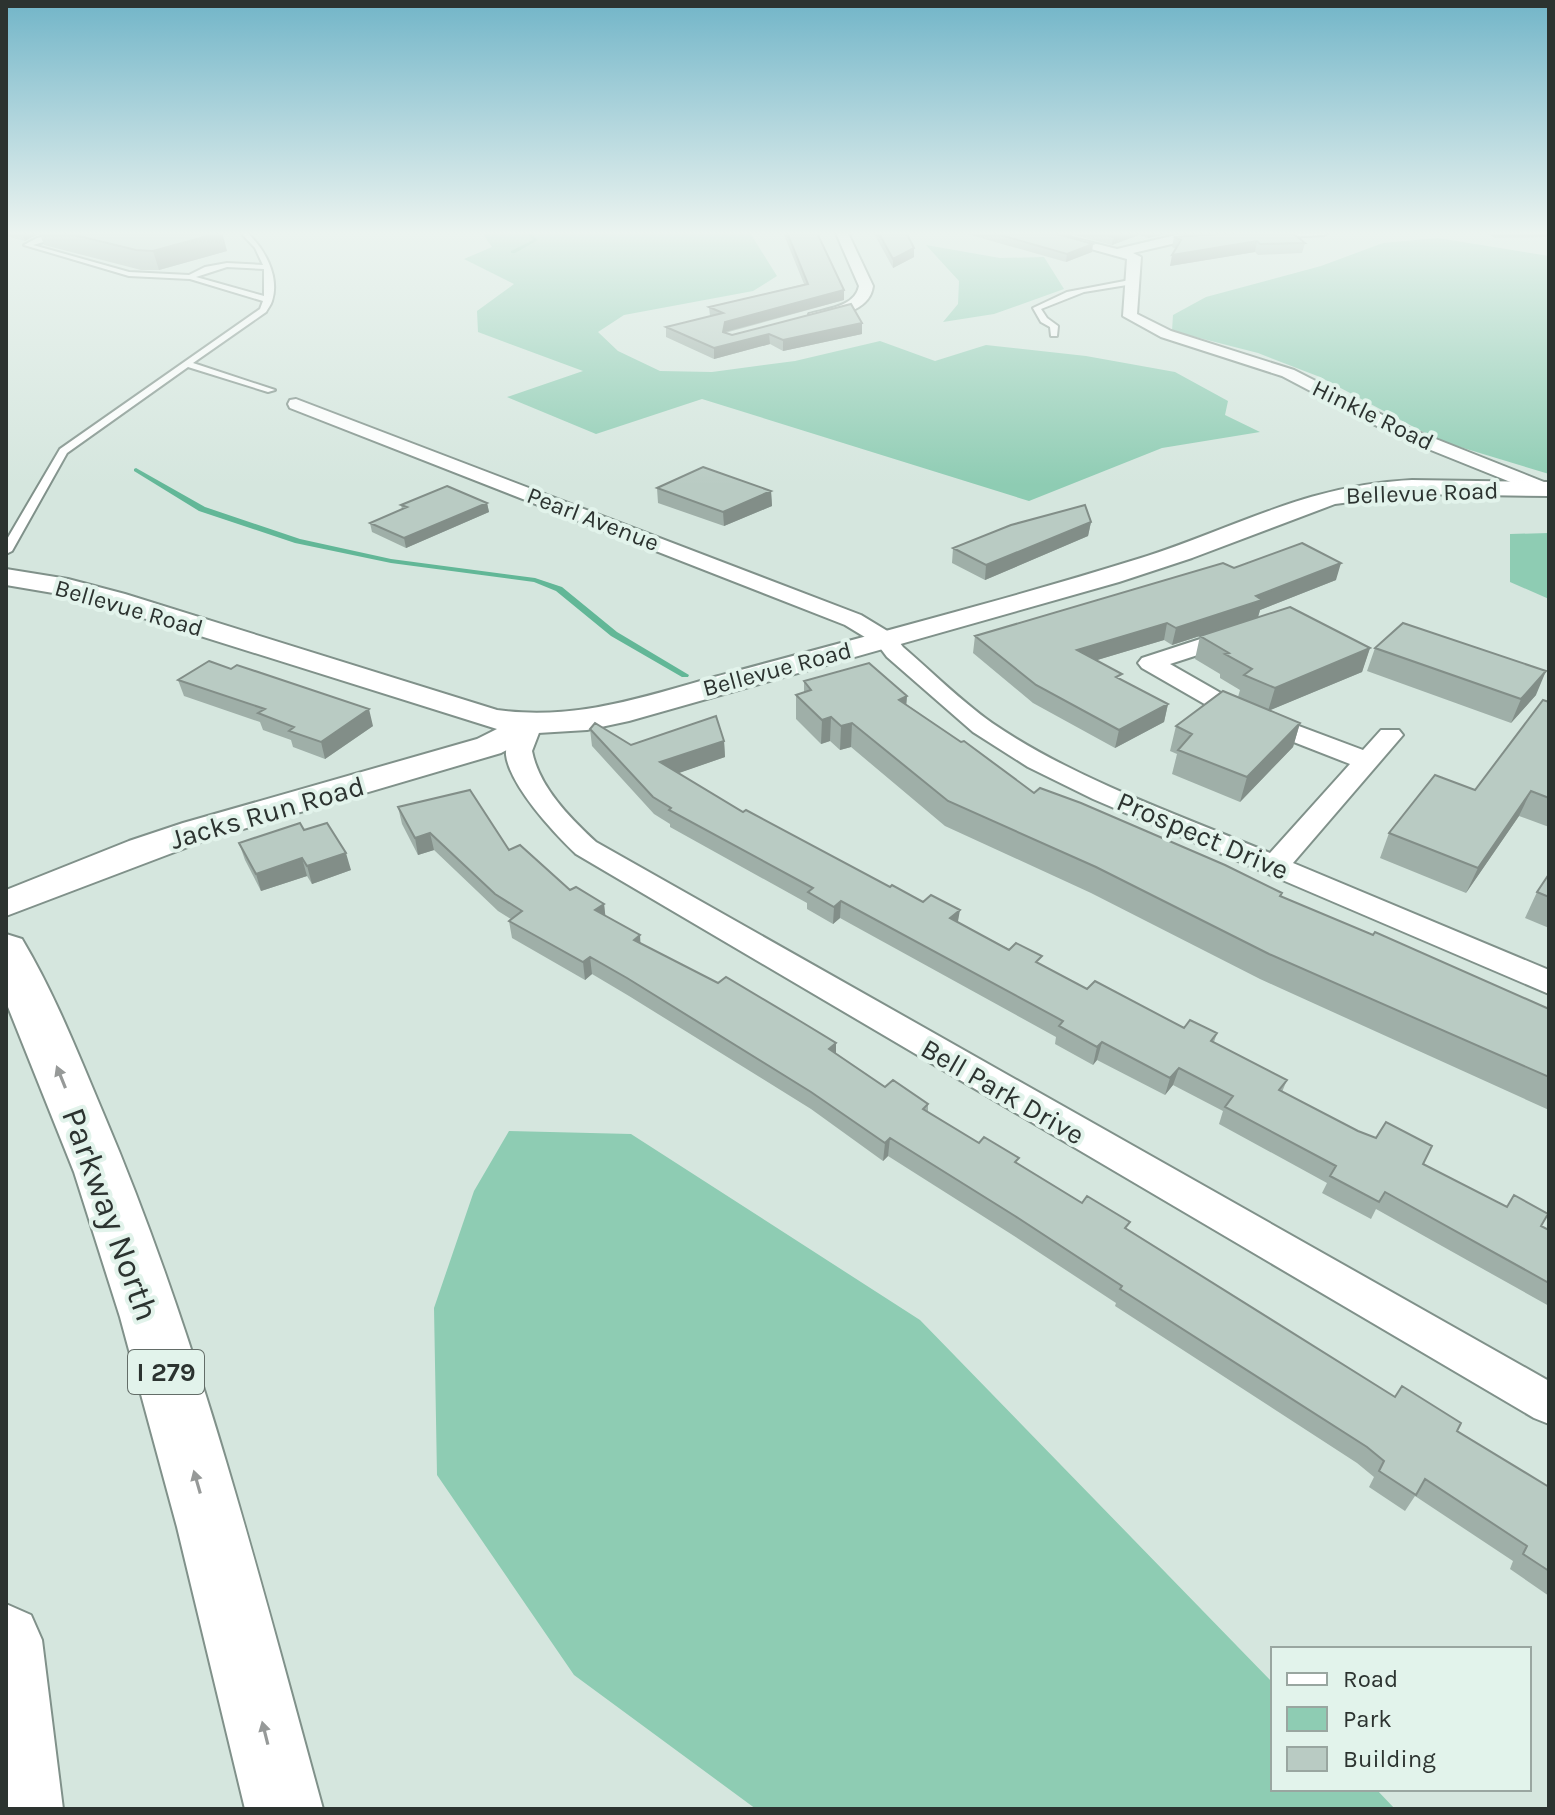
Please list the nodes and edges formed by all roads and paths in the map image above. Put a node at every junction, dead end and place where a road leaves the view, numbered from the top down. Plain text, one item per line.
1 (258, 316) edge
2 (819, 316) edge
3 (1041, 316) edge
4 (1130, 316) edge
5 (793, 322) edge
6 (1054, 334) dead end
7 (187, 364) junction
8 (271, 390) dead end
9 (296, 404) dead end
10 (1547, 489) edge
11 (6, 551) edge
12 (6, 577) edge
13 (1260, 627) edge
14 (886, 640) junction
15 (529, 725) junction
16 (1390, 735) dead end
17 (1367, 761) junction
18 (1275, 866) junction
19 (6, 904) edge
20 (6, 950) edge
21 (1549, 983) edge
22 (1549, 1404) edge
23 (6, 1640) edge
24 (24, 1809) edge
25 (284, 1809) edge

1 - 7 lane
2 - 5 street
3 - 6 lane
4 - 10 street, Hinkle Road
7 - 8 lane
7 - 11 lane
9 - 14 street, Pearl Avenue
10 - 14 street, Bellevue Road
12 - 15 street, Bellevue Road
13 - 17 street
14 - 15 street, Bellevue Road
14 - 18 street, Prospect Drive
15 - 19 street, Jacks Run Road
15 - 22 street, Bell Park Drive
16 - 17 street
17 - 18 street
18 - 21 street, Prospect Drive
25 -> 20 highway, Parkway North / I 279
23 - 24 highway

